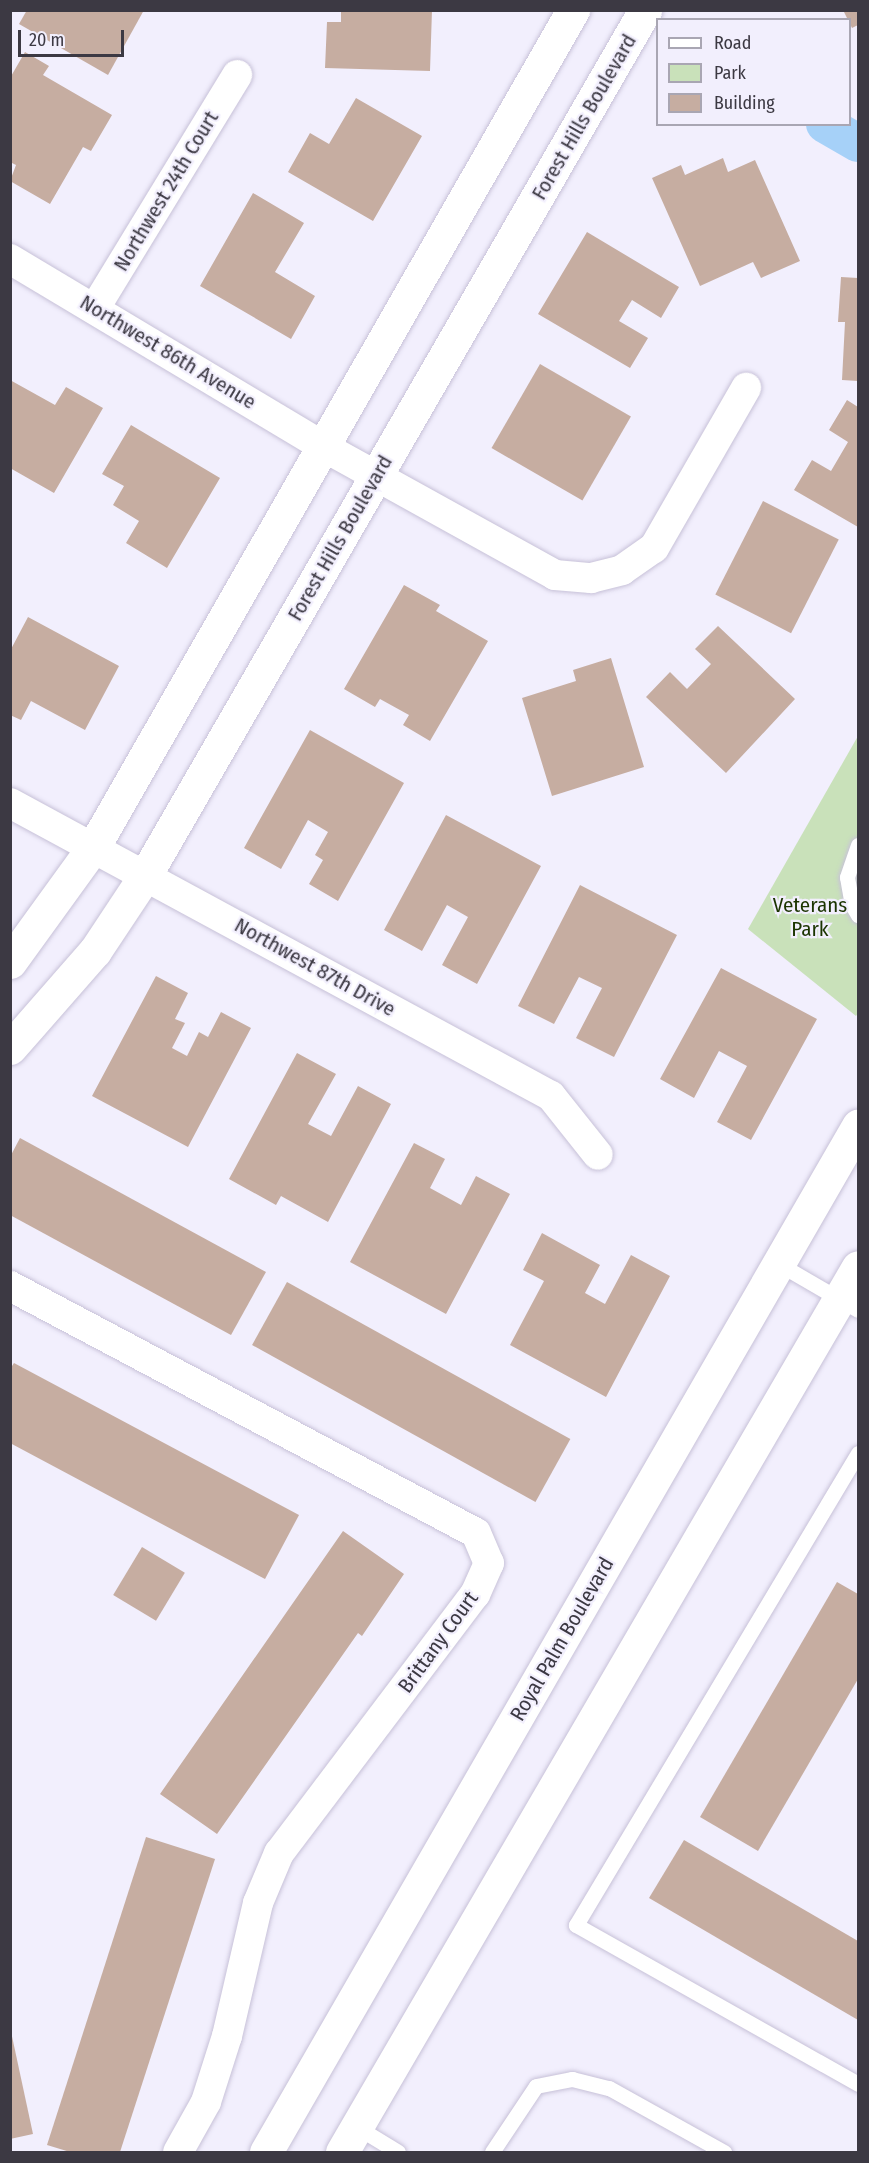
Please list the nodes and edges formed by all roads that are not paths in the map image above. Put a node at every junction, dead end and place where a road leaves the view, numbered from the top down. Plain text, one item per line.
1 (573, 10) edge
2 (645, 10) edge
3 (237, 75) dead end
4 (10, 259) edge
5 (95, 308) junction
6 (746, 388) dead end
7 (324, 447) junction
8 (376, 476) junction
9 (10, 803) edge
10 (858, 845) edge
11 (94, 846) junction
12 (146, 874) junction
13 (858, 915) edge
14 (10, 962) edge
15 (10, 1048) edge
16 (858, 1126) edge
17 (598, 1155) dead end
18 (778, 1264) junction
19 (858, 1267) edge
20 (10, 1286) edge
21 (849, 1304) edge
22 (858, 1453) edge
23 (858, 2084) edge
24 (350, 2140) edge
25 (178, 2152) edge
26 (266, 2152) edge
27 (398, 2152) edge
28 (492, 2152) edge
29 (724, 2152) edge

1 - 7 street
2 - 8 street, Forest Hills Boulevard
3 - 5 street, Northwest 24th Court
4 - 5 street, Northwest 86th Avenue
5 - 7 street, Northwest 86th Avenue
6 - 8 street, Northwest 86th Avenue
7 - 8 street, Northwest 86th Avenue
7 - 11 street
8 - 12 street, Forest Hills Boulevard
9 - 11 street, Northwest 87th Drive
10 - 13 lane
11 - 12 street, Northwest 87th Drive
11 - 14 street
12 - 15 street, Forest Hills Boulevard
12 - 17 street, Northwest 87th Drive
16 - 18 street, Royal Palm Boulevard
18 - 21 lane
18 - 26 street, Royal Palm Boulevard
19 - 21 street
20 - 25 street, Brittany Court
21 - 24 street
22 - 23 lane
24 - 27 lane
28 - 29 lane

